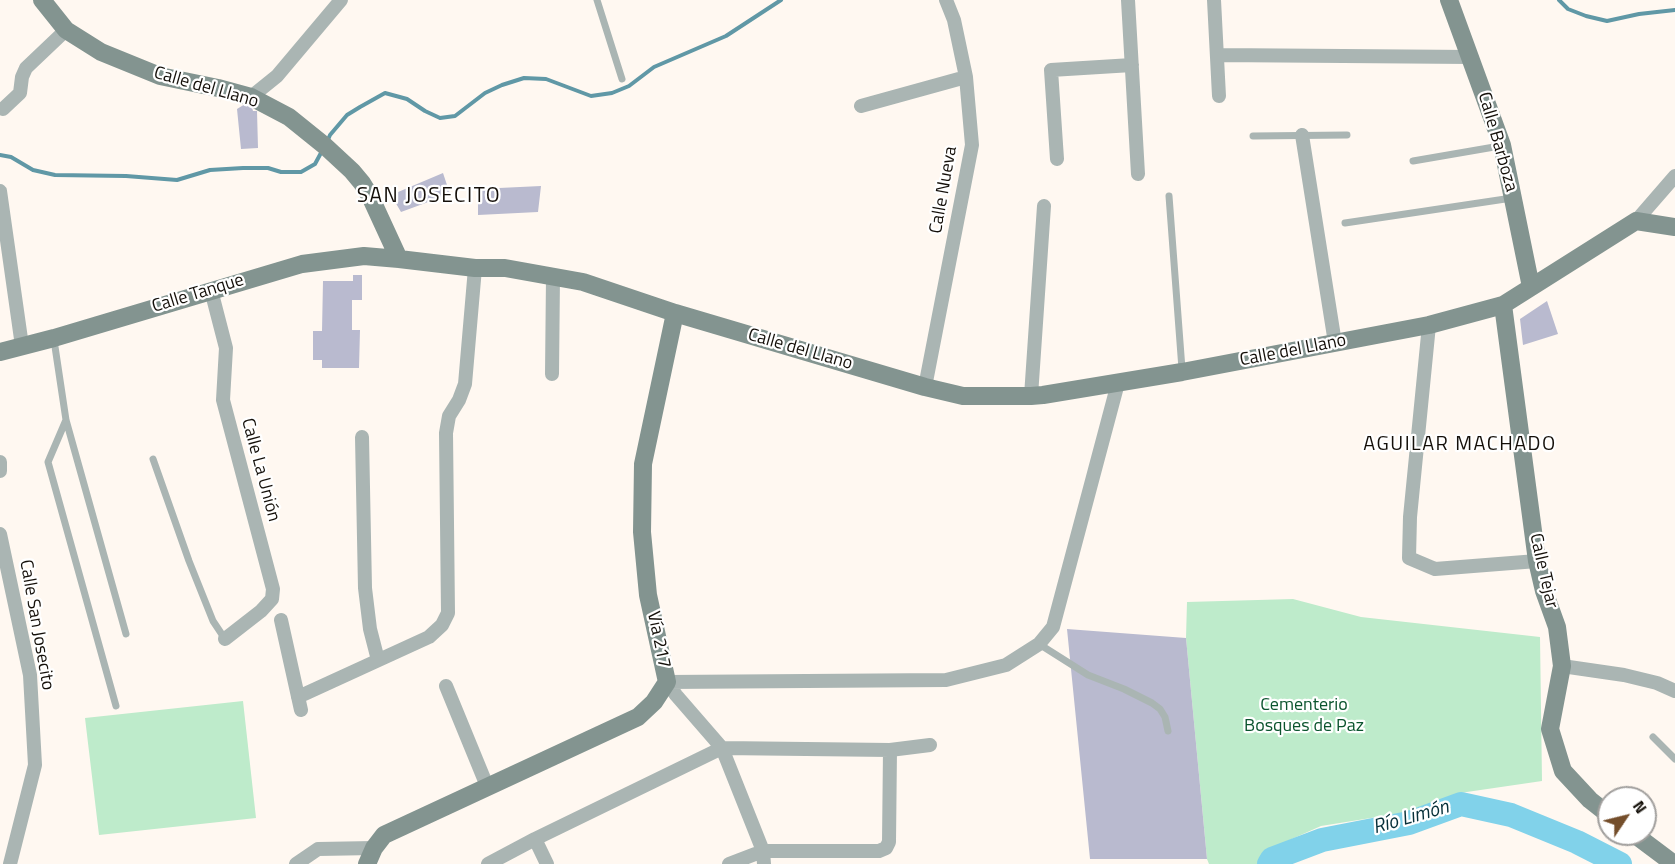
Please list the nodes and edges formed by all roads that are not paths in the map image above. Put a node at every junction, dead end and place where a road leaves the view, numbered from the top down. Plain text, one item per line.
1 (42, 0) edge
2 (341, 0) edge
3 (597, 0) edge
4 (946, 0) edge
5 (1128, 0) edge
6 (1214, 0) edge
7 (1449, 0) edge
8 (66, 30) junction
9 (1217, 55) junction
10 (1470, 57) junction
11 (1132, 65) junction
12 (966, 77) junction
13 (622, 79) dead end
14 (1219, 96) dead end
15 (251, 97) junction
16 (861, 106) dead end
17 (3, 109) dead end
18 (1302, 135) junction
19 (1347, 135) dead end
20 (1253, 136) dead end
21 (1502, 145) junction
22 (1057, 159) dead end
23 (1413, 161) dead end
24 (1138, 174) dead end
25 (1675, 176) edge
26 (0, 191) edge
27 (1169, 196) dead end
28 (1514, 198) junction
29 (1044, 206) dead end
30 (1636, 221) junction
31 (1345, 223) dead end
32 (1675, 227) edge
33 (399, 259) junction
34 (475, 268) junction
35 (553, 277) junction
36 (1531, 287) junction
37 (211, 290) junction
38 (1503, 305) junction
39 (675, 314) junction
40 (1429, 325) junction
41 (54, 338) junction
42 (1335, 343) junction
43 (22, 346) junction
44 (0, 352) edge
45 (1182, 372) junction
46 (552, 374) dead end
47 (1118, 383) junction
48 (925, 387) junction
49 (1031, 396) junction
50 (66, 420) junction
51 (362, 437) dead end
52 (153, 459) dead end
53 (0, 462) edge
54 (0, 471) edge
55 (0, 534) edge
56 (1537, 561) junction
57 (281, 620) dead end
58 (126, 634) dead end
59 (225, 639) joint
60 (1039, 644) junction
61 (378, 660) junction
62 (1562, 666) junction
63 (667, 682) junction
64 (446, 686) dead end
65 (1675, 691) edge
66 (116, 706) dead end
67 (1168, 731) dead end
68 (1653, 736) dead end
69 (930, 745) dead end
70 (722, 748) junction
71 (890, 750) junction
72 (1675, 759) edge
73 (487, 786) junction
74 (1597, 806) edge
75 (535, 839) junction
76 (1650, 846) edge
77 (371, 856) edge
78 (763, 858) edge
79 (10, 864) edge
80 (296, 864) edge
81 (488, 864) edge
82 (547, 864) edge
83 (729, 864) edge
84 (1674, 864) edge

1 - 8 main road, Calle del Llano
2 - 15 street
3 - 13 lane
4 - 12 street, Calle Nueva
5 - 11 street
6 - 9 street
7 - 10 main road, Calle Barboza
8 - 15 main road, Calle del Llano
8 - 17 street
9 - 10 street
9 - 14 street
10 - 21 main road, Calle Barboza
11 - 22 street
11 - 24 street
12 - 16 street
12 - 48 street, Calle Nueva
15 - 33 main road, Calle del Llano
18 - 19 lane
18 - 20 lane
18 - 42 street
21 - 23 lane
21 - 28 main road, Calle Barboza
25 - 30 street
26 - 43 street
27 - 45 lane
28 - 31 lane
28 - 36 main road, Calle Barboza
29 - 49 street
30 - 32 main road
30 - 36 main road, Calle del Llano
33 - 34 main road, Calle del Llano
33 - 37 main road, Calle Tanque
34 - 35 main road, Calle del Llano
34 - 61 street
35 - 39 main road, Calle del Llano
35 - 46 street
36 - 38 main road, Calle del Llano
37 - 41 main road, Calle Tanque
37 - 59 street, Calle La Unión
38 - 40 main road, Calle del Llano
38 - 56 main road, Calle Tejar
39 - 48 main road, Calle del Llano
39 - 63 main road, Vía 217
40 - 42 main road, Calle del Llano
40 - 56 street
41 - 43 main road, Calle Tanque
41 - 50 lane
42 - 45 main road, Calle del Llano
43 - 44 main road, Calle Tanque
45 - 47 main road, Calle del Llano
47 - 49 main road, Calle del Llano
47 - 60 street
48 - 49 main road, Calle del Llano
50 - 58 lane
50 - 66 lane
51 - 61 street
52 - 59 lane
53 - 54 street
55 - 79 street, Calle San Josecito
56 - 62 main road, Calle Tejar
57 - 61 street
60 - 63 street
60 - 67 lane
62 - 65 street
62 - 74 main road, Calle Tejar
63 - 70 street
63 - 73 main road, Vía 217
64 - 73 street
68 - 72 lane
69 - 71 street
70 - 71 street
70 - 75 street
70 - 78 street
71 - 78 street
73 - 77 main road, Vía 217
75 - 81 street
75 - 82 street
76 - 84 main road
77 - 80 street
78 - 83 street

